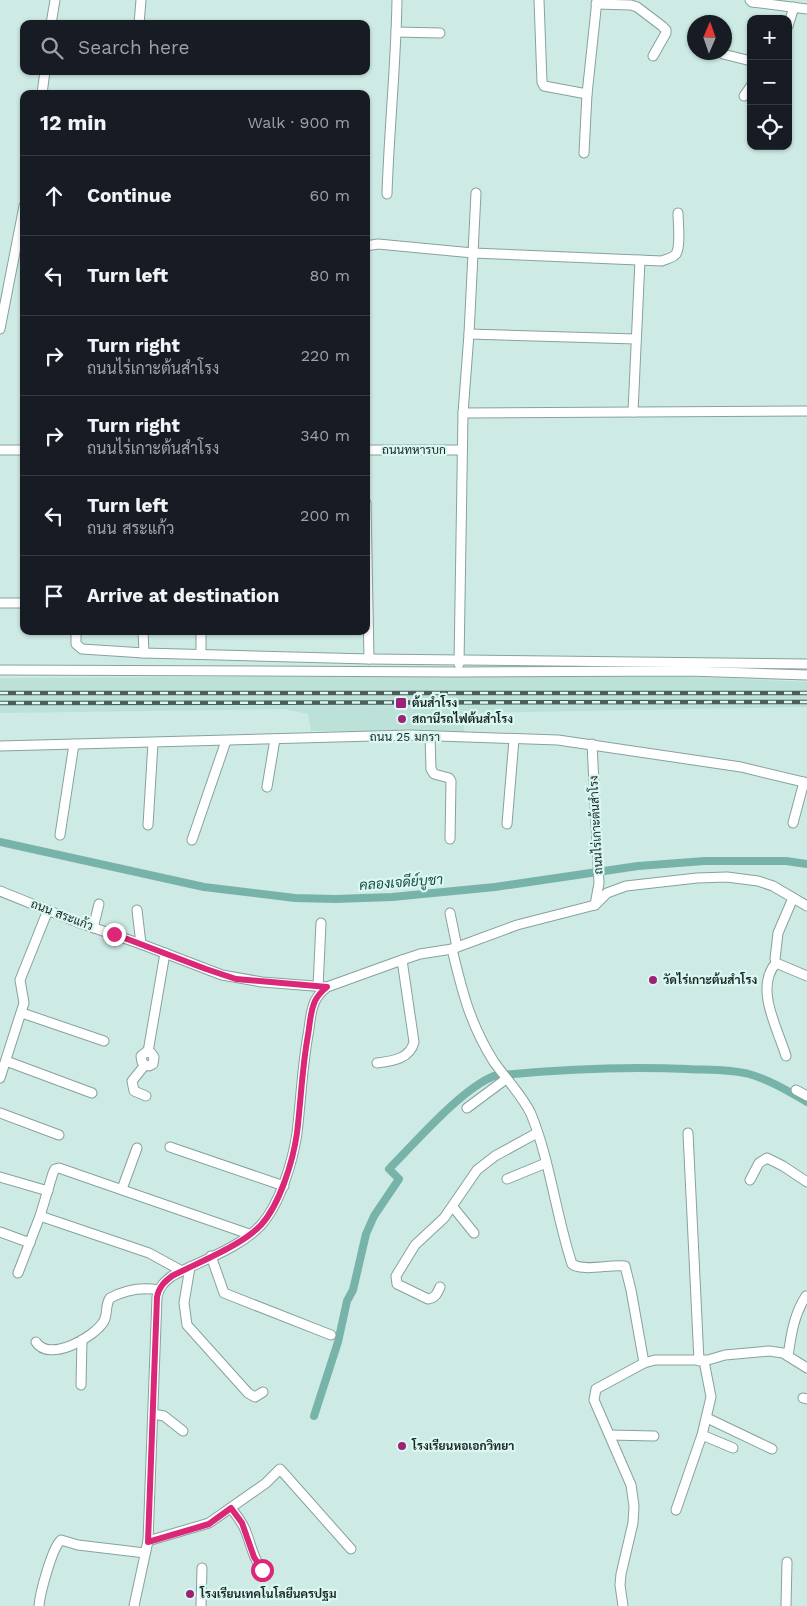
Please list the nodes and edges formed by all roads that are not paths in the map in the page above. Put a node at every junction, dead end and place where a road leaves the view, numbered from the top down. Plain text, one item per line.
1 (55, 0) edge
2 (141, 0) edge
3 (398, 0) edge
4 (539, 0) edge
5 (750, 0) edge
6 (596, 2) edge
7 (800, 6) edge
8 (792, 19) edge
9 (52, 20) edge
10 (139, 20) edge
11 (396, 32) junction
12 (440, 33) dead end
13 (653, 56) dead end
14 (732, 56) edge
15 (747, 60) edge
16 (44, 75) edge
17 (43, 90) edge
18 (747, 92) edge
19 (587, 94) junction
20 (744, 96) dead end
21 (584, 154) dead end
22 (476, 193) dead end
23 (386, 194) dead end
24 (678, 213) dead end
25 (20, 226) edge
26 (370, 245) edge
27 (473, 253) junction
28 (640, 260) junction
29 (0, 329) edge
30 (470, 334) junction
31 (636, 339) junction
32 (807, 411) edge
33 (634, 412) junction
34 (463, 414) junction
35 (0, 450) edge
36 (20, 450) edge
37 (370, 450) edge
38 (462, 450) junction
39 (0, 603) edge
40 (20, 603) edge
41 (76, 635) edge
42 (143, 635) edge
43 (201, 635) edge
44 (368, 635) edge
45 (144, 653) junction
46 (201, 654) junction
47 (369, 659) junction
48 (460, 660) junction
49 (807, 664) edge
50 (0, 670) edge
51 (458, 672) junction
52 (807, 675) edge
53 (430, 736) junction
54 (514, 738) junction
55 (275, 739) junction
56 (226, 741) junction
57 (153, 742) junction
58 (74, 744) junction
59 (592, 744) junction
60 (0, 746) edge
61 (806, 782) edge
62 (268, 787) dead end
63 (793, 823) dead end
64 (507, 824) dead end
65 (148, 825) dead end
66 (60, 835) dead end
67 (450, 839) dead end
68 (192, 840) dead end
69 (0, 891) edge
70 (793, 898) junction
71 (99, 904) dead end
72 (595, 905) junction
73 (807, 906) edge
74 (48, 910) junction
75 (137, 910) dead end
76 (450, 913) dead end
77 (321, 923) dead end
78 (93, 928) junction
79 (141, 944) junction
80 (455, 948) junction
81 (164, 953) junction
82 (402, 960) junction
83 (776, 963) junction
84 (807, 976) edge
85 (322, 987) junction
86 (22, 1014) junction
87 (104, 1041) dead end
88 (786, 1056) dead end
89 (6, 1061) junction
90 (377, 1063) dead end
91 (504, 1075) junction
92 (0, 1078) edge
93 (796, 1090) dead end
94 (92, 1092) dead end
95 (146, 1096) dead end
96 (807, 1096) edge
97 (467, 1108) dead end
98 (0, 1113) edge
99 (537, 1133) junction
100 (688, 1133) dead end
101 (59, 1135) dead end
102 (170, 1147) dead end
103 (137, 1148) dead end
104 (546, 1164) junction
105 (0, 1177) edge
106 (507, 1179) dead end
107 (750, 1180) dead end
108 (807, 1182) edge
109 (284, 1186) junction
110 (122, 1189) junction
111 (48, 1191) junction
112 (453, 1206) junction
113 (40, 1216) junction
114 (0, 1232) edge
115 (474, 1232) dead end
116 (250, 1234) junction
117 (30, 1243) junction
118 (211, 1256) junction
119 (186, 1269) junction
120 (18, 1273) dead end
121 (440, 1287) dead end
122 (159, 1290) junction
123 (806, 1296) dead end
124 (331, 1335) dead end
125 (82, 1340) junction
126 (36, 1342) dead end
127 (788, 1356) junction
128 (702, 1361) junction
129 (644, 1362) junction
130 (807, 1368) edge
131 (81, 1385) dead end
132 (263, 1392) dead end
133 (153, 1414) junction
134 (706, 1418) junction
135 (183, 1431) dead end
136 (610, 1435) junction
137 (702, 1435) junction
138 (654, 1436) dead end
139 (733, 1448) dead end
140 (772, 1449) dead end
141 (231, 1508) junction
142 (676, 1510) dead end
143 (148, 1542) junction
144 (351, 1550) dead end
145 (145, 1553) junction
146 (787, 1562) dead end
147 (202, 1568) dead end
148 (262, 1570) dead end
149 (39, 1606) edge
150 (134, 1606) edge
151 (201, 1606) edge
152 (623, 1606) edge
153 (786, 1606) edge

1 - 9 street
2 - 10 street
3 - 11 street
4 - 19 street
5 - 7 street
6 - 13 street
6 - 19 street
7 - 8 street
11 - 12 street
11 - 23 street
14 - 15 street
16 - 17 street
18 - 20 street
19 - 21 street
22 - 27 street
24 - 28 street
25 - 29 street
26 - 27 street
27 - 28 street
27 - 30 street
28 - 31 street
30 - 31 street
30 - 34 street
31 - 33 street
32 - 33 street
33 - 34 street
34 - 38 street
35 - 36 street
37 - 38 street, ถนนทหารบก
38 - 48 street
39 - 40 street
41 - 45 street
42 - 45 street
43 - 46 street
44 - 47 street
45 - 46 street
46 - 47 street
47 - 48 street
48 - 49 street
48 - 51 street
50 - 51 street
51 - 52 street
53 - 54 street, ถนน 25 มกรา
53 - 55 street, ถนน 25 มกรา
53 - 67 street
54 - 59 street, ถนน 25 มกรา
54 - 64 street
55 - 56 street, ถนน 25 มกรา
55 - 62 street
56 - 57 street, ถนน 25 มกรา
56 - 68 street
57 - 58 street, ถนน 25 มกรา
57 - 65 street
58 - 60 street, ถนน 25 มกรา
58 - 66 street
59 - 61 street, ถนน 25 มกรา
59 - 72 street, ถนนไร่เกาะต้นสำโรง
61 - 63 street
69 - 74 street, ถนน สระแก้ว
70 - 72 street
70 - 73 street
70 - 83 street
71 - 78 street
72 - 80 street
74 - 78 street, ถนน สระแก้ว
74 - 86 street
75 - 79 street
76 - 80 street
77 - 85 street
78 - 79 street, ถนน สระแก้ว
79 - 81 street, ถนน สระแก้ว
80 - 82 street
80 - 91 street
81 - 85 street, ถนน สระแก้ว
81 - 95 street
82 - 85 street
82 - 90 street
83 - 84 street
83 - 88 street
85 - 109 street
86 - 87 street
86 - 89 street
89 - 92 street
89 - 94 street
91 - 97 street
91 - 99 street
93 - 96 street
98 - 101 street
99 - 104 street
99 - 112 street
100 - 128 street
102 - 109 street
103 - 110 street
104 - 106 street
104 - 129 street
105 - 111 street
107 - 108 street
109 - 116 street
110 - 111 street
110 - 116 street
111 - 113 street
112 - 115 street
112 - 121 street
113 - 117 street
113 - 119 street
114 - 117 street
116 - 118 street
117 - 120 street
118 - 119 street
118 - 124 street
119 - 122 street
119 - 132 street
122 - 125 street
122 - 133 street
123 - 127 street
125 - 126 street
125 - 131 street
127 - 128 street
127 - 130 street
128 - 129 street
128 - 134 street
129 - 136 street
133 - 135 street
133 - 143 street
134 - 137 street
134 - 140 street
136 - 138 street
136 - 152 street
137 - 139 street
137 - 142 street
141 - 143 street
141 - 144 street
141 - 148 street
143 - 145 street
145 - 149 street
145 - 150 street
146 - 153 street
147 - 151 street

